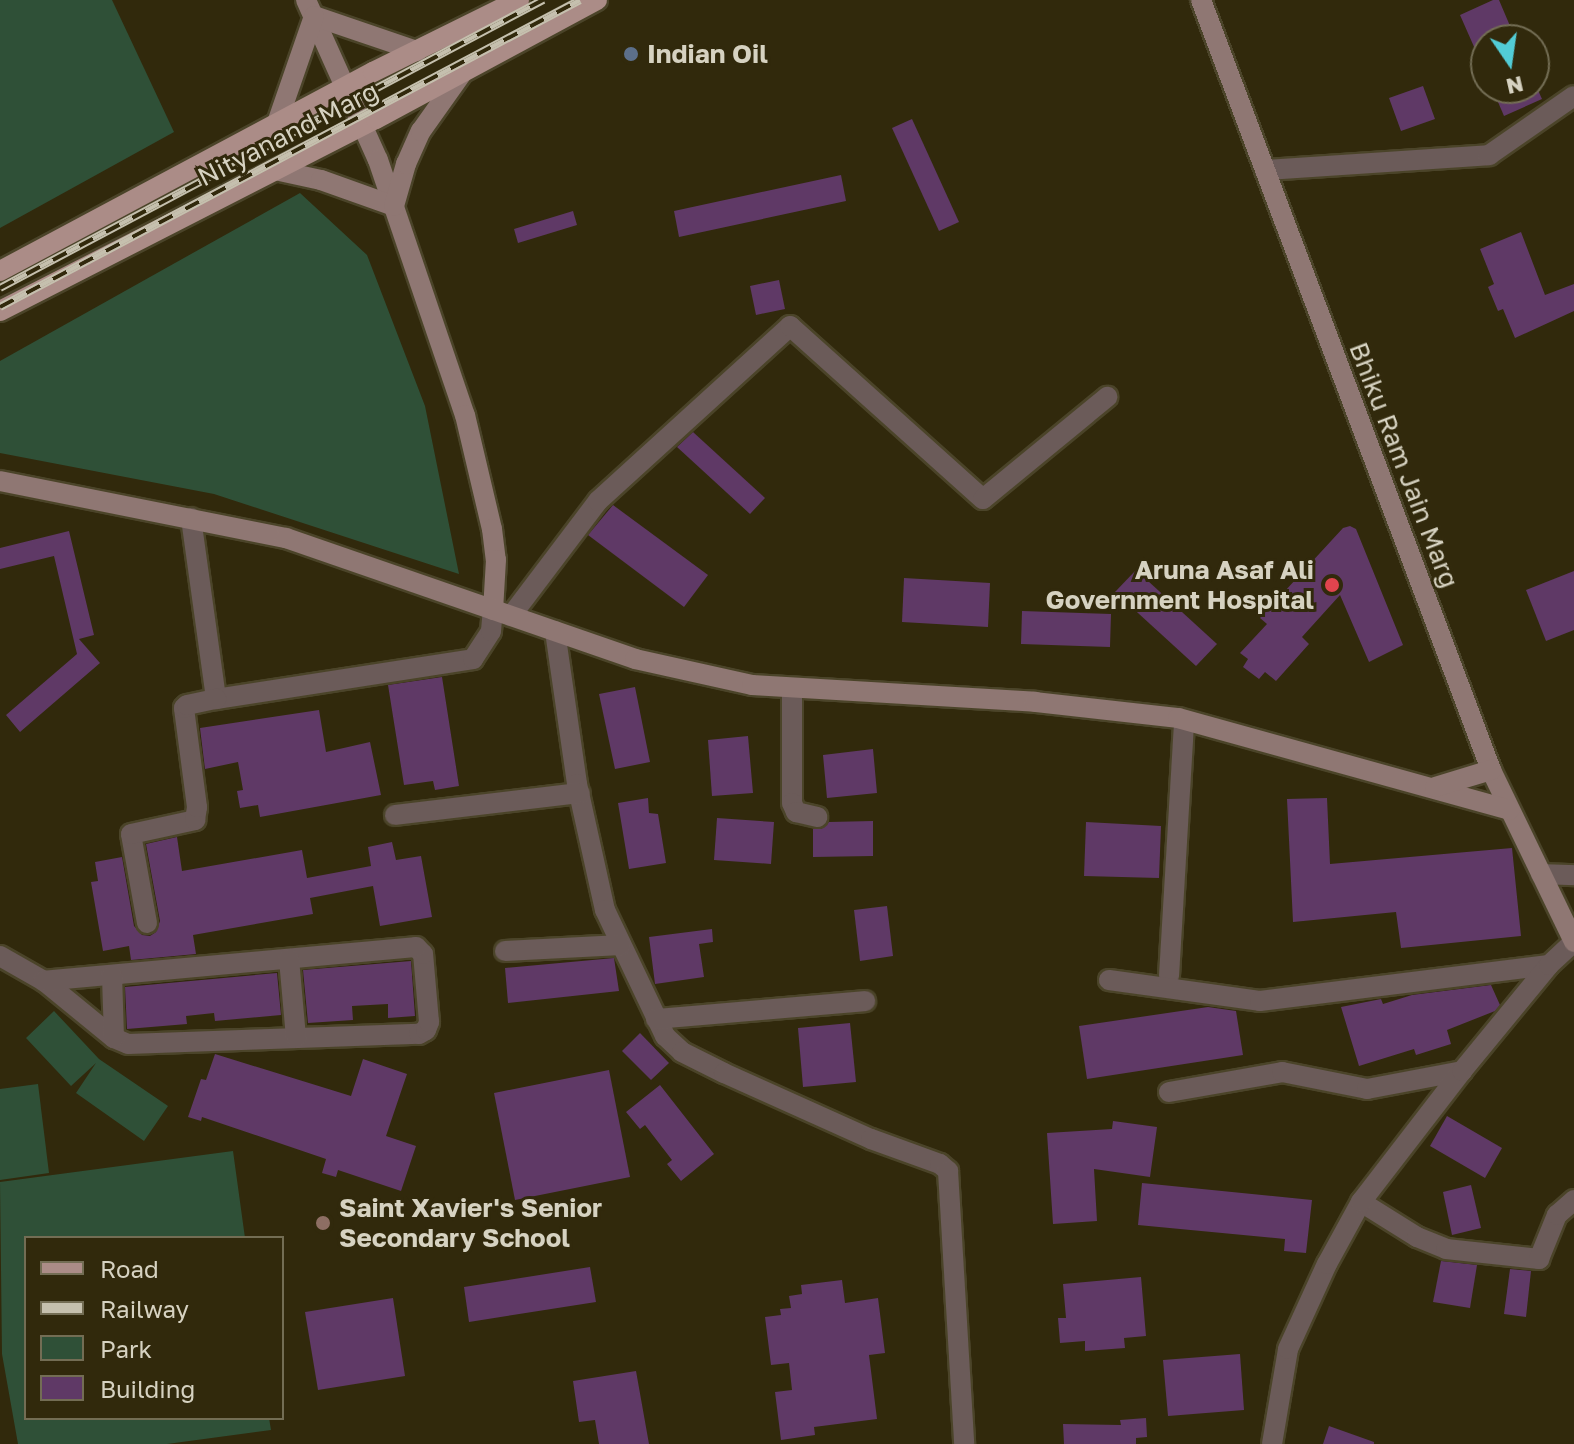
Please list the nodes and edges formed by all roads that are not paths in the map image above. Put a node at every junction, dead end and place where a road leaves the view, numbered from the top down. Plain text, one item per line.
1 (519, 0) edge
2 (597, 0) edge
3 (1201, 0) edge
4 (310, 8) edge
5 (417, 51) junction
6 (463, 72) junction
7 (345, 86) junction
8 (1574, 96) edge
9 (277, 123) junction
10 (363, 125) junction
11 (275, 170) junction
12 (1265, 170) junction
13 (394, 206) junction
14 (0, 271) edge
15 (2, 305) edge
16 (1107, 397) dead end
17 (0, 481) edge
18 (191, 518) junction
19 (502, 613) junction
20 (555, 631) junction
21 (792, 688) junction
22 (216, 699) junction
23 (1184, 720) junction
24 (1491, 770) junction
25 (1435, 787) junction
26 (580, 793) junction
27 (1509, 810) junction
28 (395, 815) dead end
29 (817, 817) dead end
30 (1541, 874) junction
31 (1574, 875) edge
32 (147, 923) dead end
33 (1574, 942) edge
34 (621, 945) junction
35 (505, 951) dead end
36 (0, 956) edge
37 (289, 959) junction
38 (1549, 965) junction
39 (112, 975) junction
40 (1169, 976) dead end
41 (1109, 980) dead end
42 (44, 981) junction
43 (865, 1001) dead end
44 (656, 1019) junction
45 (114, 1038) junction
46 (296, 1038) junction
47 (1462, 1071) junction
48 (1169, 1092) dead end
49 (1574, 1200) edge
50 (1361, 1202) junction
51 (964, 1444) edge
52 (1272, 1444) edge

1 - 5 main road, Nityanand Marg
2 - 6 main road, Nityanand Marg
3 - 12 street, Bhiku Ram Jain Marg
4 - 5 street
4 - 7 street
4 - 9 street
5 - 7 main road, Nityanand Marg
6 - 10 main road, Nityanand Marg
6 - 13 street
7 - 9 main road, Nityanand Marg
7 - 10 street
8 - 12 street
9 - 14 main road, Nityanand Marg
10 - 11 main road, Nityanand Marg
10 - 13 street
11 - 13 street
11 - 15 main road, Nityanand Marg
12 - 24 street, Bhiku Ram Jain Marg
13 - 19 street
16 - 19 street
17 - 18 street
18 - 19 street
18 - 22 street
19 - 20 street
19 - 22 street
20 - 21 street
20 - 26 street
21 - 23 street
21 - 29 street
22 - 32 street
23 - 25 street
23 - 40 street
24 - 25 street
24 - 27 street, Bhiku Ram Jain Marg
25 - 27 street
26 - 28 street
26 - 34 street
27 - 30 street, Bhiku Ram Jain Marg
30 - 31 street
30 - 33 street, Bhiku Ram Jain Marg
33 - 38 street
34 - 35 street
34 - 44 street
36 - 42 street
37 - 39 street
37 - 46 street
37 - 46 street
38 - 41 street
38 - 47 street
39 - 42 street
39 - 45 street
42 - 45 street
43 - 44 street
44 - 51 street
45 - 46 street
47 - 48 street
47 - 50 street
49 - 50 street
50 - 52 street

